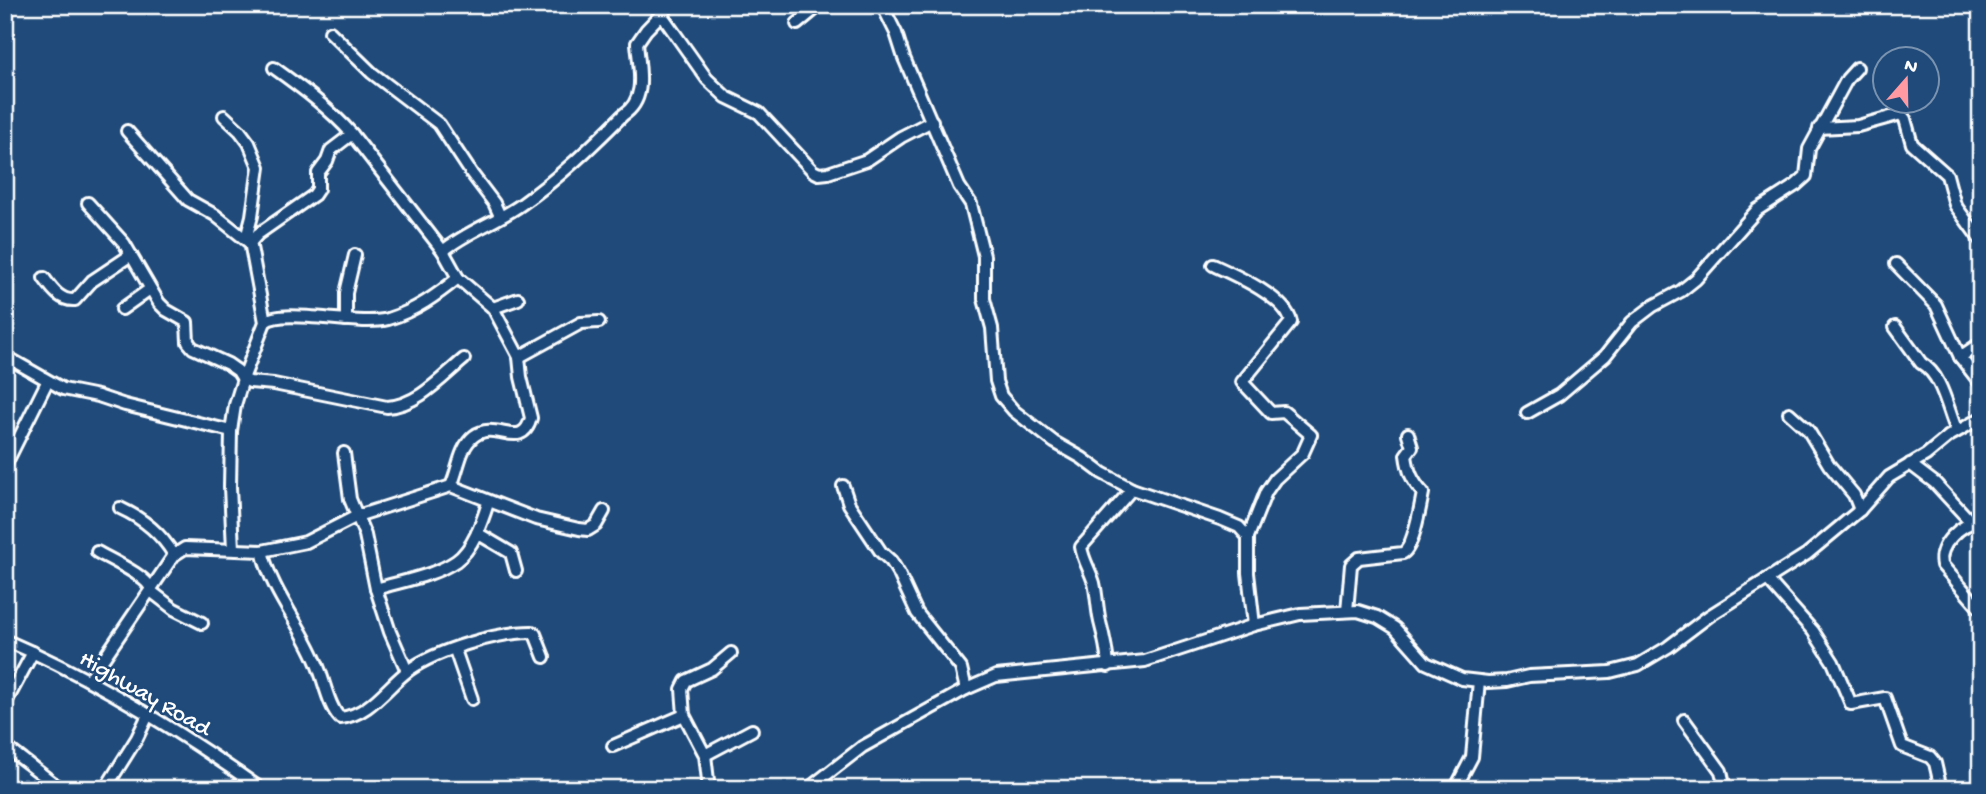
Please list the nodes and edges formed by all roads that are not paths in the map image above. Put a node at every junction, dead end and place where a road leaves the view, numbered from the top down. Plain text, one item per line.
1 (670, 5) edge
2 (820, 5) edge
3 (882, 5) edge
4 (661, 15) junction
5 (797, 24) dead end
6 (330, 32) dead end
7 (274, 68) dead end
8 (1857, 68) dead end
9 (223, 116) dead end
10 (932, 121) junction
11 (1819, 128) junction
12 (128, 131) dead end
13 (352, 134) junction
14 (88, 203) dead end
15 (500, 216) junction
16 (1981, 241) edge
17 (250, 243) junction
18 (443, 251) junction
19 (131, 255) junction
20 (355, 255) dead end
21 (1896, 264) dead end
22 (1213, 265) dead end
23 (44, 278) dead end
24 (458, 278) junction
25 (150, 289) junction
26 (518, 299) dead end
27 (493, 308) junction
28 (122, 309) dead end
29 (346, 320) junction
30 (265, 322) junction
31 (599, 322) dead end
32 (1895, 327) dead end
33 (1981, 343) edge
34 (5, 356) edge
35 (519, 357) junction
36 (1960, 357) junction
37 (464, 359) dead end
38 (243, 379) junction
39 (47, 382) junction
40 (1981, 384) edge
41 (1527, 413) dead end
42 (1790, 413) dead end
43 (1981, 418) edge
44 (1957, 430) junction
45 (231, 431) junction
46 (1408, 434) dead end
47 (344, 453) dead end
48 (1910, 464) junction
49 (5, 466) edge
50 (451, 486) junction
51 (843, 486) dead end
52 (1132, 489) junction
53 (488, 503) junction
54 (120, 508) dead end
55 (1860, 510) junction
56 (604, 511) dead end
57 (357, 516) junction
58 (1975, 521) edge
59 (477, 533) junction
60 (1248, 537) junction
61 (233, 549) junction
62 (262, 551) junction
63 (97, 552) dead end
64 (174, 555) junction
65 (516, 571) dead end
66 (1767, 579) junction
67 (151, 586) junction
68 (376, 589) junction
69 (1981, 610) edge
70 (1347, 611) junction
71 (202, 623) dead end
72 (1254, 625) junction
73 (5, 640) edge
74 (455, 650) junction
75 (33, 652) junction
76 (731, 653) dead end
77 (544, 657) dead end
78 (1108, 666) junction
79 (407, 671) junction
80 (89, 680) junction
81 (1479, 681) junction
82 (966, 689) junction
83 (472, 699) dead end
84 (5, 704) edge
85 (148, 715) junction
86 (684, 715) junction
87 (1684, 720) dead end
88 (752, 730) dead end
89 (5, 746) edge
90 (613, 746) dead end
91 (705, 755) junction
92 (61, 789) edge
93 (105, 789) edge
94 (261, 789) edge
95 (709, 789) edge
96 (808, 789) edge
97 (1455, 789) edge
98 (1725, 789) edge
99 (1941, 789) edge

1 - 4 street
2 - 5 street
3 - 10 street
4 - 10 street
4 - 15 street
6 - 15 street
7 - 13 street
8 - 11 street
9 - 17 street
10 - 52 street
11 - 16 street
11 - 41 street
12 - 17 street
13 - 17 street
13 - 18 street
14 - 19 street
15 - 18 street
17 - 30 street
18 - 24 street
19 - 23 street
19 - 25 street
20 - 29 street
21 - 36 street
22 - 60 street
24 - 27 street
24 - 29 street
25 - 28 street
25 - 38 street
26 - 27 street
27 - 35 street
29 - 30 street
30 - 38 street
31 - 35 street
32 - 44 street
33 - 36 street
34 - 39 street
35 - 50 street
36 - 40 street
37 - 38 street
38 - 45 street
39 - 45 street
39 - 49 street
42 - 55 street
43 - 44 street
44 - 48 street
45 - 61 street
46 - 70 street
47 - 57 street
48 - 55 street
48 - 58 street
50 - 53 street
50 - 57 street
51 - 82 street
52 - 60 street
52 - 78 street
53 - 56 street
53 - 59 street
54 - 64 street
55 - 66 street
57 - 62 street
57 - 68 street
58 - 69 street
59 - 65 street
59 - 68 street
60 - 72 street
61 - 62 street
61 - 64 street
62 - 79 street
63 - 67 street
64 - 67 street
66 - 81 street
66 - 99 street
67 - 71 street
67 - 80 street
68 - 79 street
70 - 72 street
70 - 81 street
72 - 78 street
73 - 75 street, Highway Road
74 - 77 street
74 - 79 street
74 - 83 street
75 - 80 street, Highway Road
75 - 84 street
76 - 86 street
78 - 82 street
80 - 85 street, Highway Road
81 - 97 street
82 - 96 street
85 - 93 street
85 - 94 street, Highway Road
86 - 90 street
86 - 91 street
87 - 98 street
88 - 91 street
89 - 92 street
91 - 95 street

